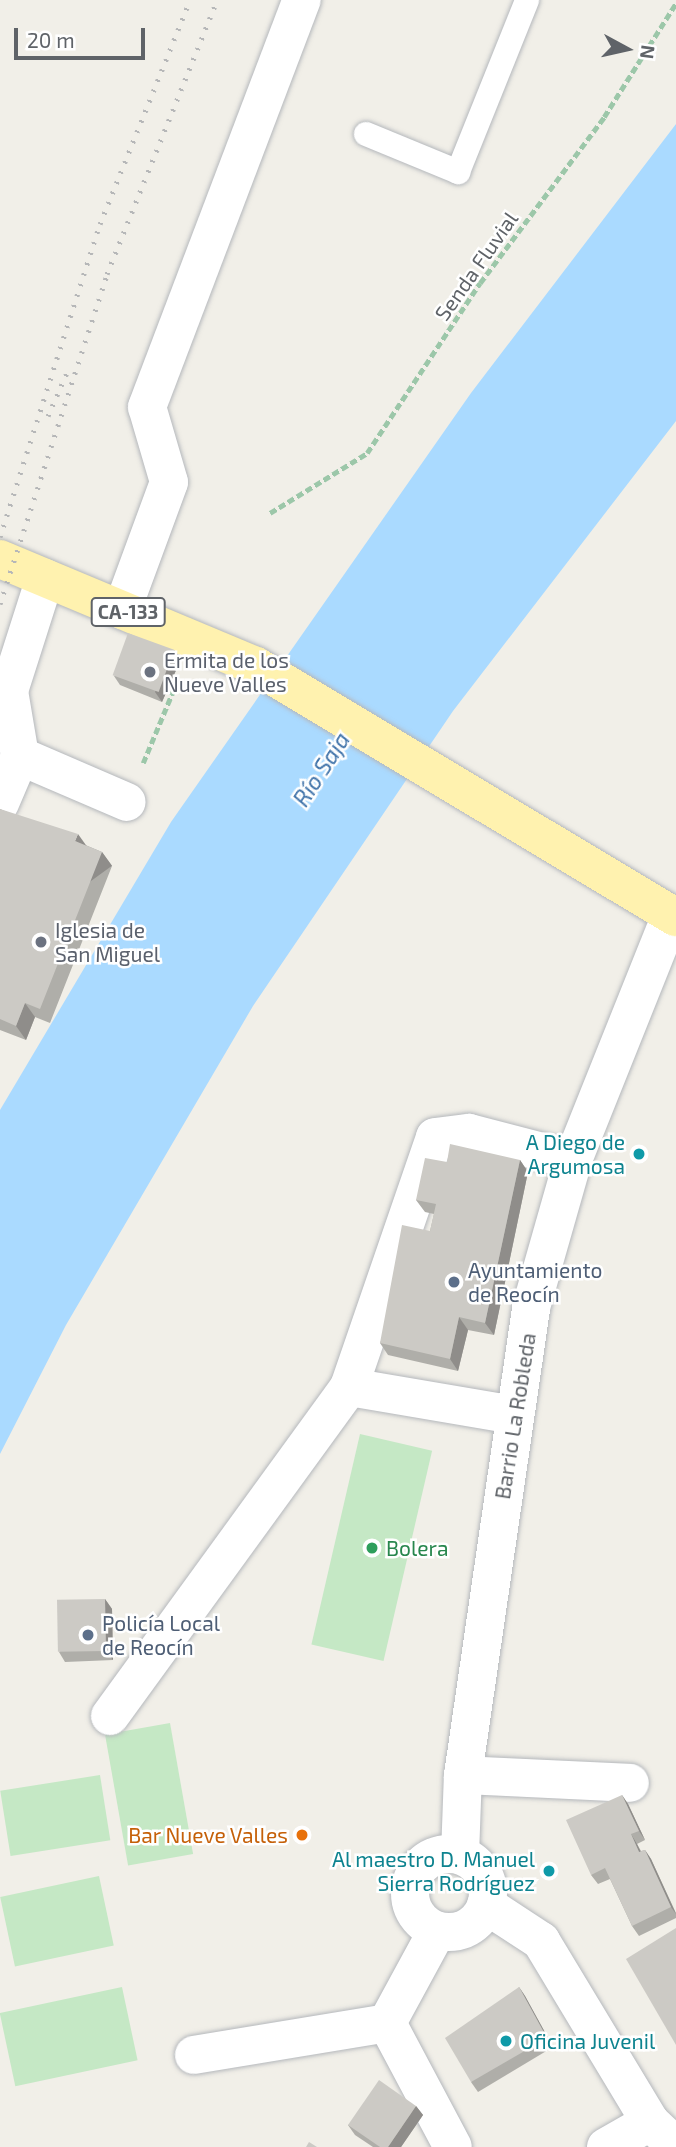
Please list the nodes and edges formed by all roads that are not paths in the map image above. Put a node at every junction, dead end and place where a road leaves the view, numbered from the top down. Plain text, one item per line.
1 (302, 0) edge
2 (527, 0) edge
3 (366, 134) dead end
4 (0, 559) edge
5 (45, 578) junction
6 (122, 610) junction
7 (20, 755) junction
8 (127, 802) road end
9 (0, 803) edge
10 (673, 916) edge
11 (573, 1160) junction
12 (349, 1387) junction
13 (515, 1415) junction
14 (110, 1716) dead end
15 (463, 1775) junction
16 (630, 1783) dead end
17 (460, 1855) junction
18 (486, 1905) junction
19 (437, 1931) junction
20 (387, 2022) junction
21 (194, 2055) dead end
22 (663, 2134) edge
23 (453, 2147) edge
24 (607, 2147) edge

1 - 6 street
2 - 3 lane
4 - 5 main road, CA-133
5 - 6 main road, CA-133
5 - 7 street
6 - 10 main road, CA-133
7 - 8 street
7 - 9 street
10 - 11 street, Barrio La Robleda
11 - 12 street
11 - 13 street, Barrio La Robleda
12 - 13 street
12 - 14 street
13 - 15 street, Barrio La Robleda
15 - 16 street
15 - 17 street, Barrio La Robleda
17 - 18 street
17 - 19 street
18 - 19 street
18 - 22 street
19 - 20 street
20 - 21 street
20 - 23 street
22 - 24 street

